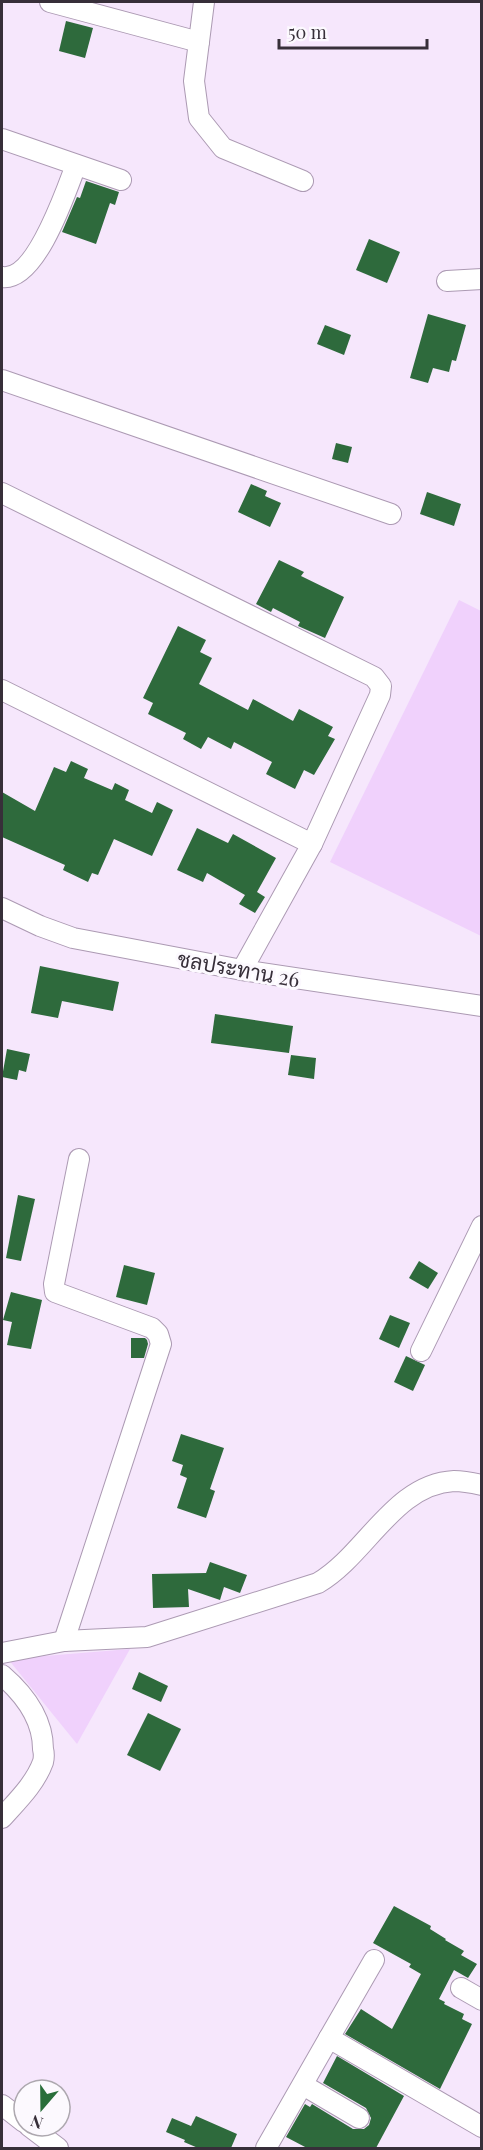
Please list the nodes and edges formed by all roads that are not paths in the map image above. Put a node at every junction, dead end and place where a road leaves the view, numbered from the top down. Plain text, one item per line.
1 (50, 2) edge
2 (204, 2) edge
3 (199, 42) junction
4 (2, 139) edge
5 (76, 165) junction
6 (121, 180) dead end
7 (303, 181) dead end
8 (2, 277) edge
9 (482, 279) edge
10 (447, 281) dead end
11 (2, 380) edge
12 (2, 494) edge
13 (391, 514) dead end
14 (2, 690) edge
15 (312, 844) junction
16 (2, 908) edge
17 (242, 970) junction
18 (482, 1006) edge
19 (79, 1159) dead end
20 (482, 1226) edge
21 (421, 1351) dead end
22 (482, 1485) edge
23 (64, 1641) junction
24 (2, 1653) edge
25 (2, 1675) edge
26 (2, 1818) edge
27 (375, 1960) dead end
28 (461, 1988) dead end
29 (482, 2000) edge
30 (329, 2038) junction
31 (303, 2085) junction
32 (359, 2118) dead end
33 (479, 2120) edge
34 (45, 2138) edge
35 (58, 2148) edge
36 (266, 2148) edge

1 - 3 street
2 - 3 street
3 - 7 street
4 - 5 street
5 - 6 street
5 - 8 street
9 - 10 street
11 - 13 street
12 - 15 street
14 - 15 street
15 - 17 street
16 - 17 street, ชลประทาน 26
17 - 18 street, ชลประทาน 26
19 - 23 street
20 - 21 street
22 - 23 street
23 - 24 street
25 - 26 street
27 - 30 street
28 - 29 street
30 - 31 street
30 - 33 street
31 - 32 street
31 - 36 street
34 - 35 street

